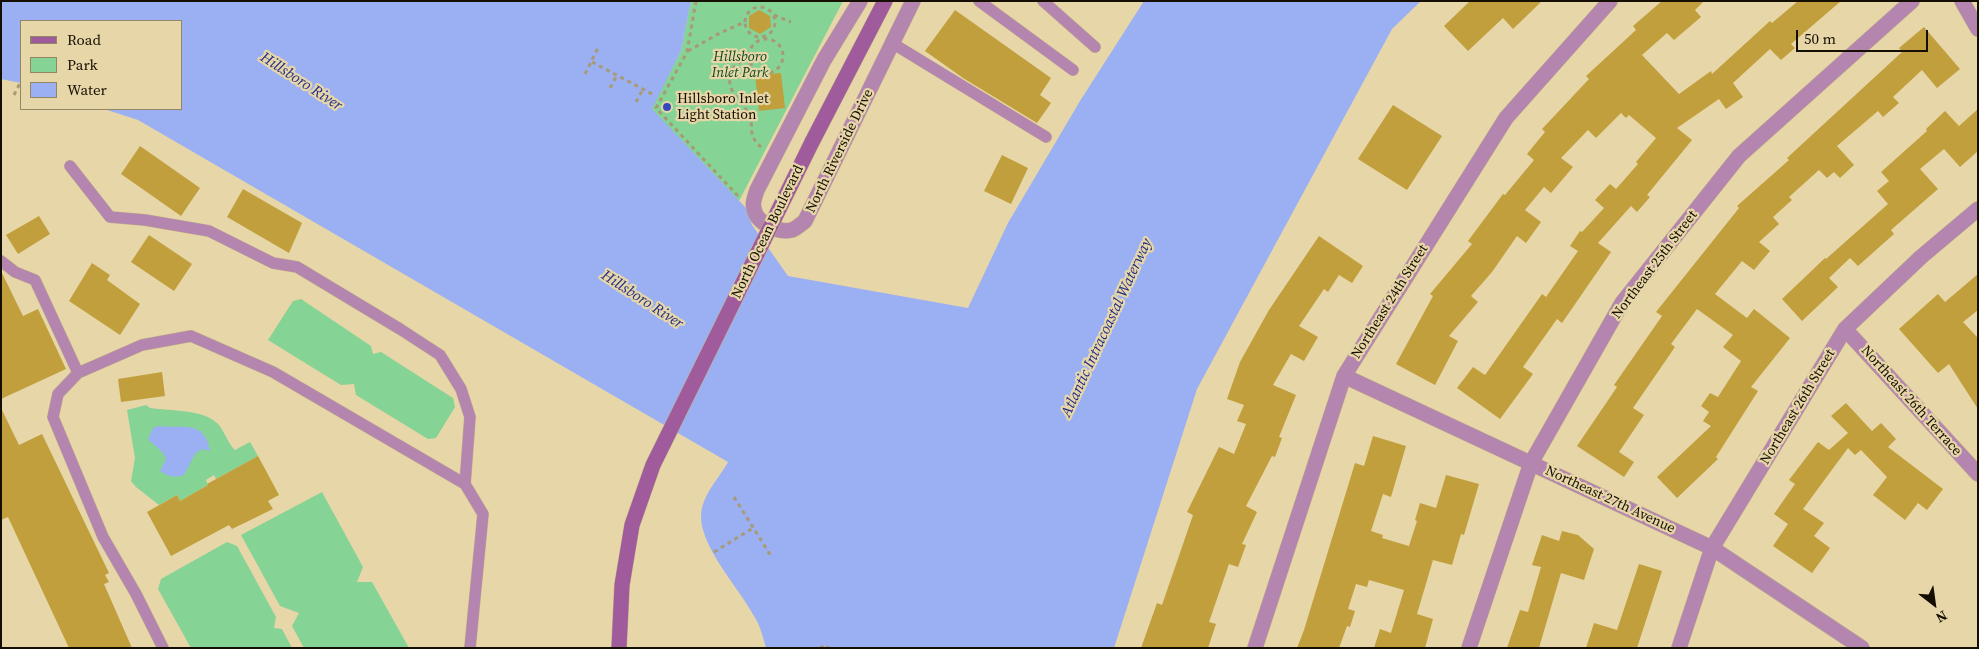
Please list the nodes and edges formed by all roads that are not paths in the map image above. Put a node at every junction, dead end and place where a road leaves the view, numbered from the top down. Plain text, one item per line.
1 (860, 1) edge
2 (885, 1) edge
3 (913, 1) edge
4 (979, 1) edge
5 (1042, 1) edge
6 (1610, 1) edge
7 (1912, 1) edge
8 (1962, 1) edge
9 (1978, 29) edge
10 (892, 43) junction
11 (1095, 47) dead end
12 (1073, 70) dead end
13 (1046, 137) dead end
14 (70, 166) dead end
15 (1978, 209) edge
16 (1, 260) edge
17 (1845, 329) junction
18 (78, 373) junction
19 (1344, 376) junction
20 (1531, 463) junction
21 (1978, 474) edge
22 (465, 484) junction
23 (1712, 548) junction
24 (163, 648) edge
25 (470, 648) edge
26 (619, 648) edge
27 (1255, 648) edge
28 (1468, 648) edge
29 (1679, 648) edge
30 (1862, 648) edge

1 - 10 street, North Riverside Drive
2 - 26 main road, North Ocean Boulevard, bridge
3 - 10 street, North Riverside Drive
4 - 12 lane
5 - 11 lane
6 - 19 street, Northeast 24th Street
7 - 20 street, Northeast 25th Street
8 - 9 street
10 - 13 lane
14 - 22 lane
15 - 17 street, Northeast 26th Street
16 - 18 lane
17 - 21 street, Northeast 26th Terrace
17 - 23 street, Northeast 26th Street
18 - 22 lane
18 - 24 lane
19 - 20 street, Northeast 27th Avenue
19 - 27 street, Northeast 24th Street
20 - 23 street, Northeast 27th Avenue
20 - 28 street, Northeast 25th Street
22 - 25 lane
23 - 29 street, Northeast 26th Street
23 - 30 street, Northeast 27th Avenue

